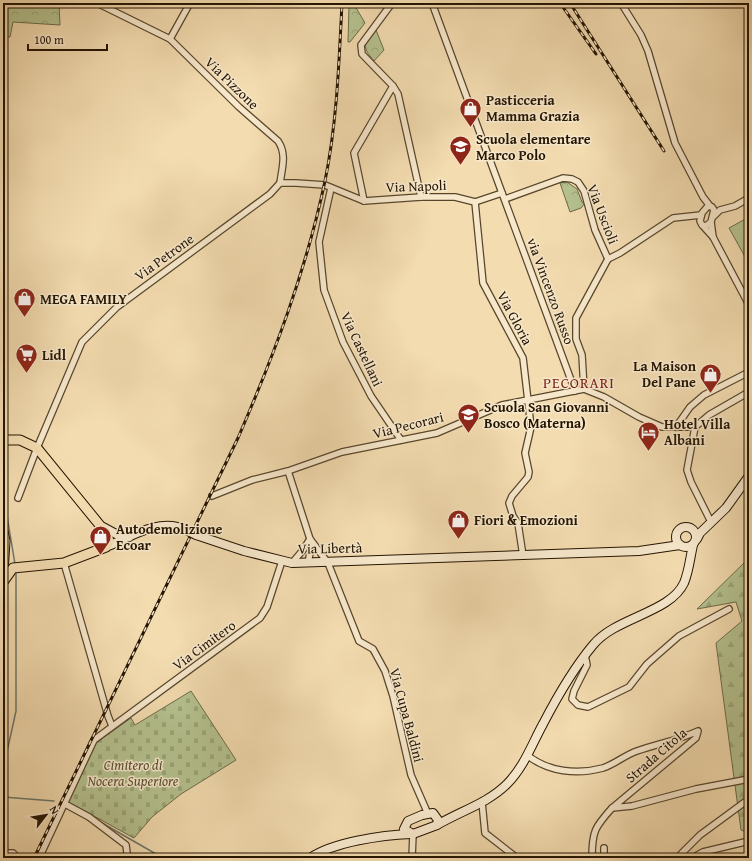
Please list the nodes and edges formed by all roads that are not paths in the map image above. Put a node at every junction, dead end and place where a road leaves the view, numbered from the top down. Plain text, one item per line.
1 (97, 3) edge
2 (190, 3) edge
3 (392, 3) edge
4 (432, 3) edge
5 (621, 3) edge
6 (170, 39) junction
7 (393, 86) junction
8 (280, 183) junction
9 (332, 188) junction
10 (502, 193) junction
11 (422, 197) junction
12 (703, 197) junction
13 (749, 198) edge
14 (504, 199) junction
15 (364, 201) junction
16 (476, 202) junction
17 (711, 206) junction
18 (720, 210) junction
19 (702, 212) junction
20 (712, 219) junction
21 (703, 226) junction
22 (713, 237) junction
23 (608, 259) junction
24 (749, 305) edge
25 (749, 372) edge
26 (584, 389) junction
27 (575, 391) junction
28 (749, 392) edge
29 (527, 401) junction
30 (676, 427) junction
31 (695, 427) junction
32 (401, 440) junction
33 (4, 441) edge
34 (35, 446) junction
35 (288, 472) junction
36 (749, 476) edge
37 (212, 496) dead end
38 (18, 498) dead end
39 (711, 522) junction
40 (98, 524) junction
41 (690, 528) junction
42 (3, 531) edge
43 (677, 533) junction
44 (130, 537) junction
45 (309, 542) junction
46 (695, 542) junction
47 (106, 546) junction
48 (681, 546) junction
49 (661, 547) junction
50 (4, 555) edge
51 (523, 556) junction
52 (282, 561) junction
53 (292, 562) junction
54 (64, 563) junction
55 (308, 563) junction
56 (328, 563) junction
57 (17, 568) junction
58 (3, 573) edge
59 (687, 573) junction
60 (3, 582) edge
61 (729, 609) dead end
62 (585, 655) junction
63 (112, 726) junction
64 (527, 755) junction
65 (749, 780) edge
66 (749, 799) edge
67 (482, 802) junction
68 (65, 804) junction
69 (612, 808) junction
70 (463, 811) junction
71 (431, 814) junction
72 (408, 821) junction
73 (437, 825) junction
74 (412, 834) junction
75 (379, 837) junction
76 (749, 841) edge
77 (604, 848) dead end
78 (5, 852) edge
79 (18, 858) edge
80 (39, 858) edge
81 (125, 858) edge
82 (310, 858) edge
83 (412, 858) edge
84 (517, 858) edge
85 (592, 858) edge
86 (604, 858) edge
87 (676, 858) edge
88 (692, 858) edge

1 - 6 street, Via Pizzone
2 - 6 street
3 - 7 street
4 - 10 street
5 - 12 street
6 - 8 street, Via Pizzone
7 - 11 street
7 - 15 street
8 - 9 street
8 - 34 street, Via Petrone
9 - 15 street, Via Napoli
9 - 32 street, Via Castellani
10 - 14 street
10 - 16 street
11 - 15 street, Via Napoli
11 - 16 street, Via Napoli
12 - 17 street
12 - 19 street
13 - 18 street
14 - 23 street, Via Uscioli
14 - 27 street, via Vincenzo Russo
16 - 29 street, Via Gloria
17 - 18 street
17 - 19 street
17 - 20 street
18 - 20 street
19 - 21 street
19 - 23 street, Via Uscioli
20 - 21 street
20 - 22 street
21 - 22 street
22 - 24 street
23 - 26 street, Via Uscioli
25 - 30 street
26 - 27 street, Via Pecorari
26 - 30 street
27 - 29 street, Via Pecorari
28 - 31 street
29 - 32 street, Via Pecorari
29 - 51 street, Via Gloria
30 - 31 street
31 - 39 street
32 - 35 street, Via Pecorari
33 - 34 main road
34 - 38 street, Via Petrone
34 - 40 main road
35 - 37 street, Via Pecorari
35 - 45 street
36 - 39 main road
39 - 41 main road
39 - 46 main road
40 - 44 main road
40 - 47 main road
41 - 43 main road
41 - 46 main road
42 - 50 main road
43 - 48 main road
43 - 49 main road
44 - 47 main road, Via Libertà
44 - 52 main road, Via Libertà, bridge
45 - 53 street
45 - 55 street
45 - 56 street, Via Cupa Baldini
46 - 48 main road
46 - 59 main road
47 - 54 main road, Via Libertà
48 - 49 main road, Via Libertà
48 - 59 main road
49 - 51 main road, Via Libertà
50 - 57 main road
50 - 58 main road
51 - 56 main road, Via Libertà
52 - 53 main road, Via Libertà
52 - 63 street, Via Cimitero
53 - 55 main road, Via Libertà
54 - 57 main road, Via Libertà
54 - 63 street
55 - 56 main road, Via Libertà
56 - 71 street, Via Cupa Baldini
57 - 60 main road
59 - 62 main road
61 - 62 street
62 - 64 main road
63 - 68 street, Via Cimitero
64 - 67 main road
64 - 69 street, Strada Citola
65 - 69 street, Strada Citola
66 - 87 street
67 - 70 main road
67 - 84 street
68 - 80 street, Via Cimitero
68 - 81 street
69 - 85 street
70 - 71 main road
70 - 73 main road
71 - 72 main road
71 - 73 main road
72 - 74 main road
72 - 75 main road
73 - 74 main road
74 - 75 main road
74 - 83 street
75 - 82 main road
76 - 88 street
77 - 86 street
78 - 79 street

